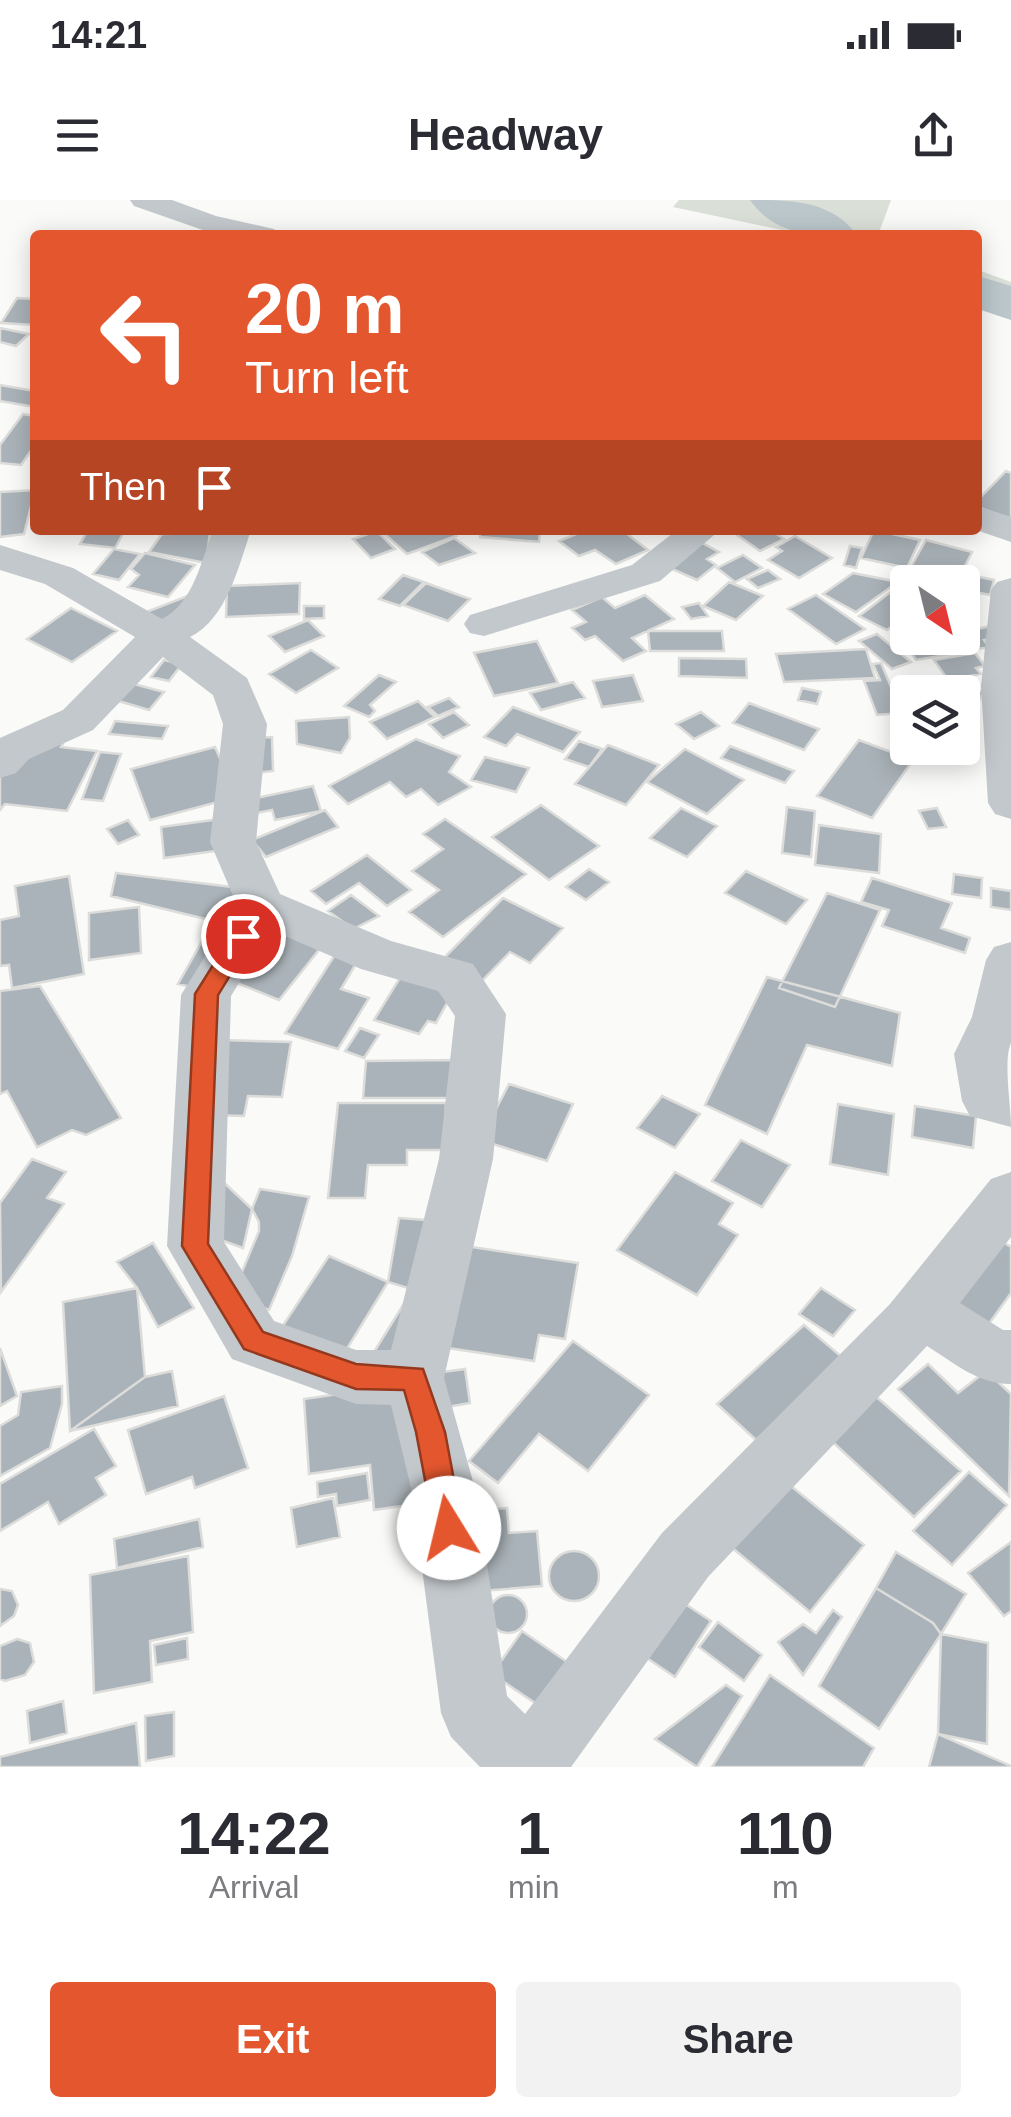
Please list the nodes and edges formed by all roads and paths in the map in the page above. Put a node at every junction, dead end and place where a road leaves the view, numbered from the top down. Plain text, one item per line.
1 (144, 200) edge
2 (238, 230) edge
3 (982, 520) edge
4 (1011, 531) edge
5 (230, 535) edge
6 (695, 535) edge
7 (0, 557) edge
8 (1011, 590) edge
9 (484, 624) dead end
10 (161, 636) junction
11 (0, 763) edge
12 (1011, 803) edge
13 (261, 906) junction
14 (1011, 960) edge
15 (1011, 1106) edge
16 (1011, 1195) edge
17 (921, 1310) junction
18 (1011, 1357) edge
19 (414, 1378) junction
20 (528, 1766) edge

1 - 2 street
3 - 4 street
5 - 10 street
6 - 9 street
7 - 10 street
8 - 12 street
10 - 11 street
10 - 13 street
13 - 19 street
13 - 19 street
14 - 15 street
16 - 17 street
17 - 18 street
17 - 20 street
19 - 20 street

